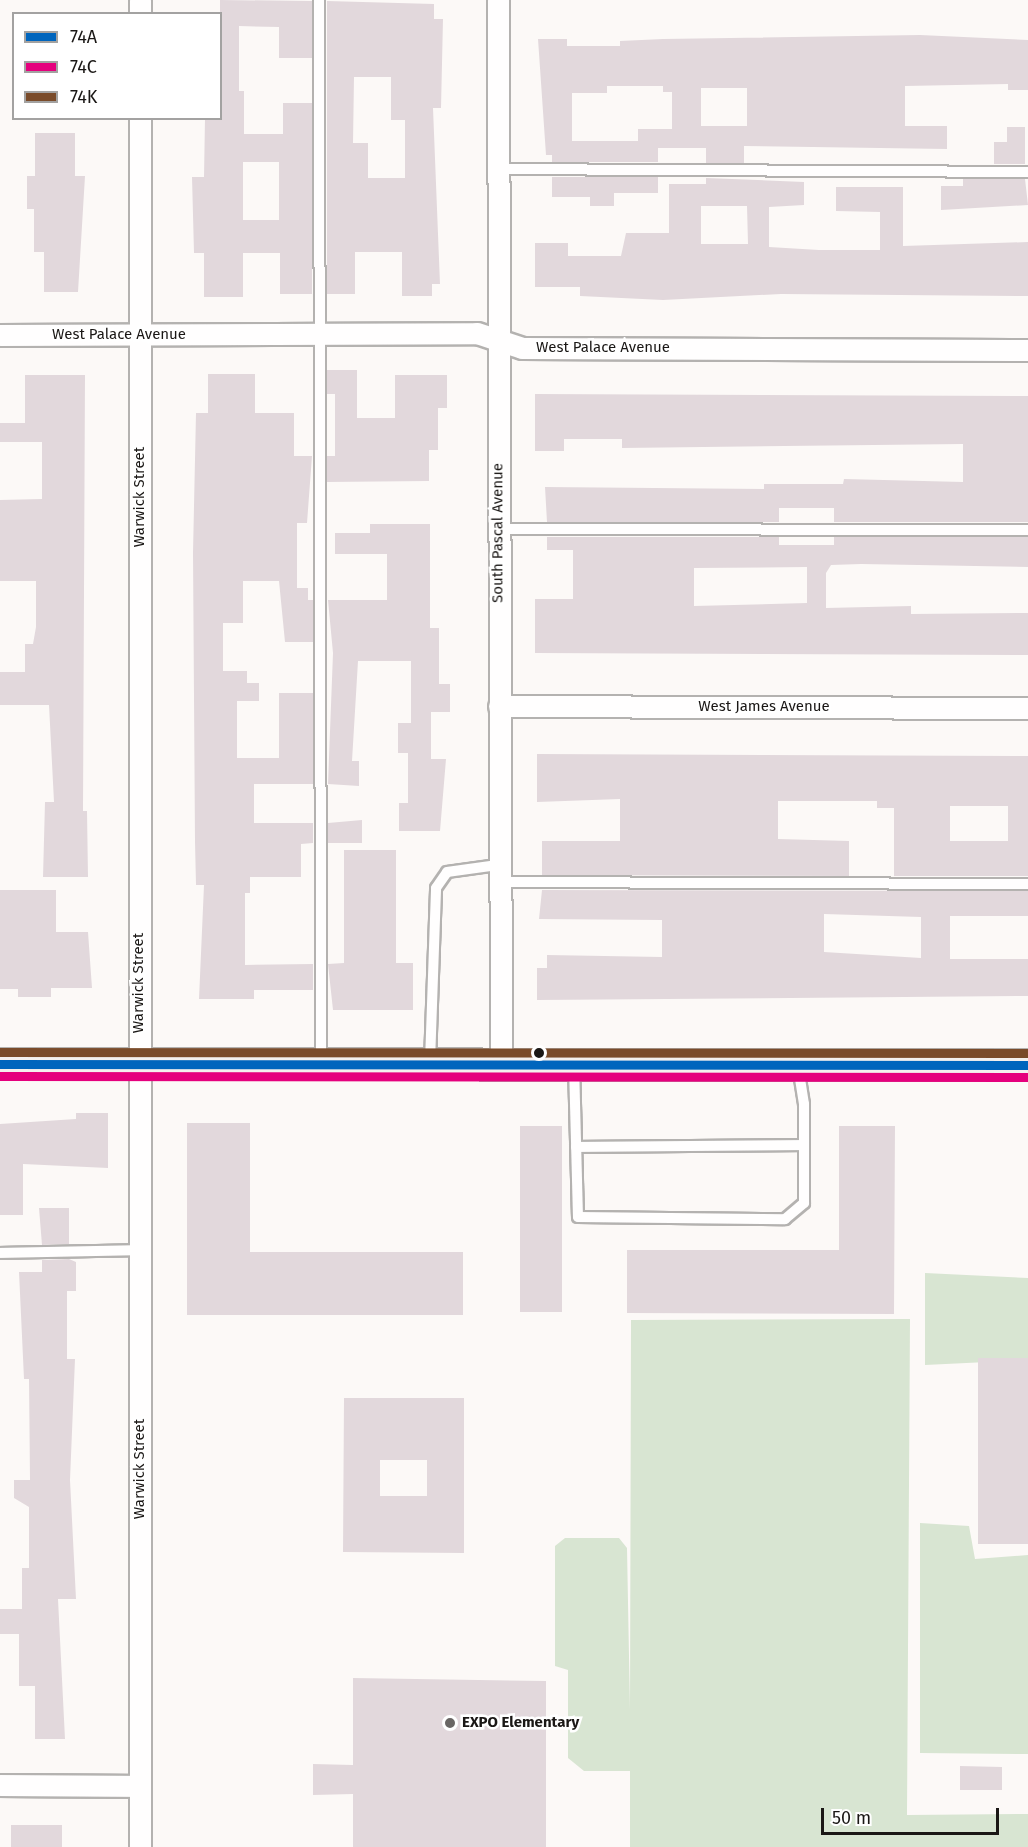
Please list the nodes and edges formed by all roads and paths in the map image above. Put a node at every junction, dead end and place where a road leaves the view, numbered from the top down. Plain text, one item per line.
1 (319, 0) edge
2 (498, 0) edge
3 (140, 120) edge
4 (497, 169) junction
5 (1028, 172) edge
6 (320, 334) junction
7 (0, 335) edge
8 (140, 335) junction
9 (497, 339) junction
10 (1028, 350) edge
11 (498, 529) junction
12 (1028, 530) edge
13 (499, 706) junction
14 (1028, 708) edge
15 (498, 874) junction
16 (1028, 884) edge
17 (0, 1064) edge
18 (321, 1064) junction
19 (139, 1065) junction
20 (430, 1065) junction
21 (574, 1065) junction
22 (798, 1065) junction
23 (1028, 1065) edge
24 (501, 1066) junction
25 (804, 1145) junction
26 (576, 1147) junction
27 (140, 1250) junction
28 (0, 1253) edge
29 (0, 1785) edge
30 (140, 1786) junction
31 (140, 1847) edge

1 - 6 lane
2 - 4 street, South Pascal Avenue
3 - 8 street, Warwick Street
4 - 5 lane
4 - 9 street, South Pascal Avenue
6 - 8 street, West Palace Avenue
6 - 9 street, West Palace Avenue
6 - 18 lane
7 - 8 street, West Palace Avenue
8 - 19 street, Warwick Street
9 - 10 street, West Palace Avenue
9 - 11 street, South Pascal Avenue
11 - 12 lane
11 - 13 street, South Pascal Avenue
13 - 14 street, West James Avenue
13 - 15 street, South Pascal Avenue
15 - 16 lane
15 - 20 lane
15 - 24 street, South Pascal Avenue
17 - 19 main road
18 - 19 main road
18 - 20 main road
19 - 27 street, Warwick Street
20 - 24 main road
21 - 22 main road
21 - 24 main road
21 - 26 lane
22 - 23 main road
22 - 25 lane
25 - 26 lane
25 - 26 lane
27 - 28 lane
27 - 30 street, Warwick Street
29 - 30 street
30 - 31 street, Warwick Street

